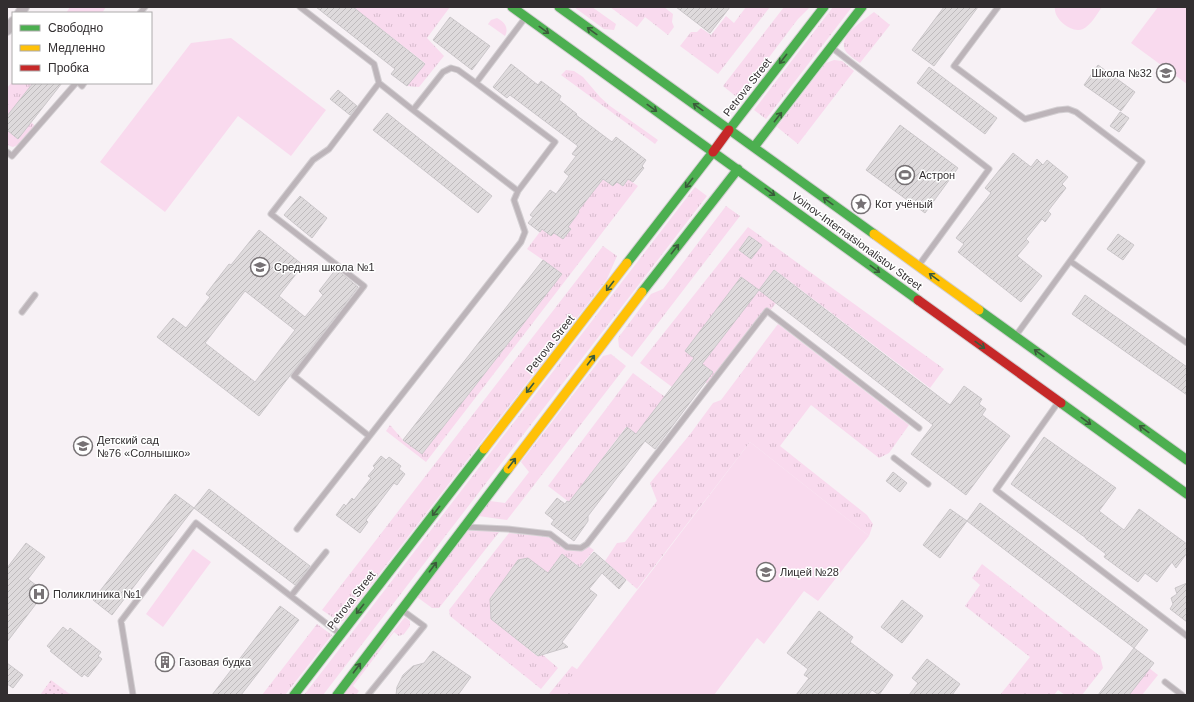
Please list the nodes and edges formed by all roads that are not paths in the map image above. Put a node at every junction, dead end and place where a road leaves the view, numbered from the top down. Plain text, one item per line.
1 (300, 7) edge
2 (512, 7) edge
3 (559, 7) edge
4 (824, 7) edge
5 (862, 7) edge
6 (998, 7) edge
7 (526, 17) junction
8 (831, 47) junction
9 (379, 83) junction
10 (476, 83) junction
11 (75, 84) edge
12 (413, 110) junction
13 (729, 130) junction
14 (752, 150) junction
15 (7, 152) edge
16 (713, 152) junction
17 (740, 167) junction
18 (518, 191) junction
19 (1070, 261) junction
20 (918, 266) junction
21 (35, 295) dead end
22 (22, 312) dead end
23 (1015, 336) junction
24 (1187, 343) edge
25 (1059, 402) junction
26 (919, 428) dead end
27 (369, 436) junction
28 (894, 458) dead end
29 (1187, 460) edge
30 (928, 484) dead end
31 (1187, 494) edge
32 (463, 527) junction
33 (297, 529) dead end
34 (326, 552) dead end
35 (291, 596) junction
36 (401, 609) junction
37 (340, 634) junction
38 (1187, 636) edge
39 (1165, 682) dead end
40 (133, 695) edge
41 (294, 695) edge
42 (336, 695) edge
43 (368, 695) edge
44 (1182, 695) edge

1 - 9 lane
2 - 7 main road, Voinov-Internatsionalistov Street
13 -> 3 main road, Voinov-Internatsionalistov Street
4 -> 13 main road, Petrova Street
5 - 8 main road
6 - 19 lane
7 - 10 lane
7 -> 16 main road, Voinov-Internatsionalistov Street
14 -> 8 main road
8 - 20 lane
9 - 12 lane
9 - 27 lane
10 - 12 lane
10 - 18 lane
11 - 15 lane
12 - 18 lane
13 - 14 main road, Voinov-Internatsionalistov Street
13 - 16 main road, Petrova Street
20 -> 14 main road, Voinov-Internatsionalistov Street
16 - 17 main road, Voinov-Internatsionalistov Street
16 -> 37 main road, Petrova Street
17 -> 25 main road, Voinov-Internatsionalistov Street
32 -> 17 main road
18 - 27 lane
19 - 23 lane
19 - 24 lane
23 -> 20 main road, Voinov-Internatsionalistov Street
21 - 22 lane
29 -> 23 main road, Voinov-Internatsionalistov Street
25 -> 31 main road, Voinov-Internatsionalistov Street
25 - 38 lane
26 - 32 lane
27 - 33 lane
28 - 30 lane
36 -> 32 main road
34 - 35 lane
35 - 37 lane
35 - 40 lane
42 -> 36 main road
36 - 43 lane
37 - 41 main road, Petrova Street
39 - 44 lane

